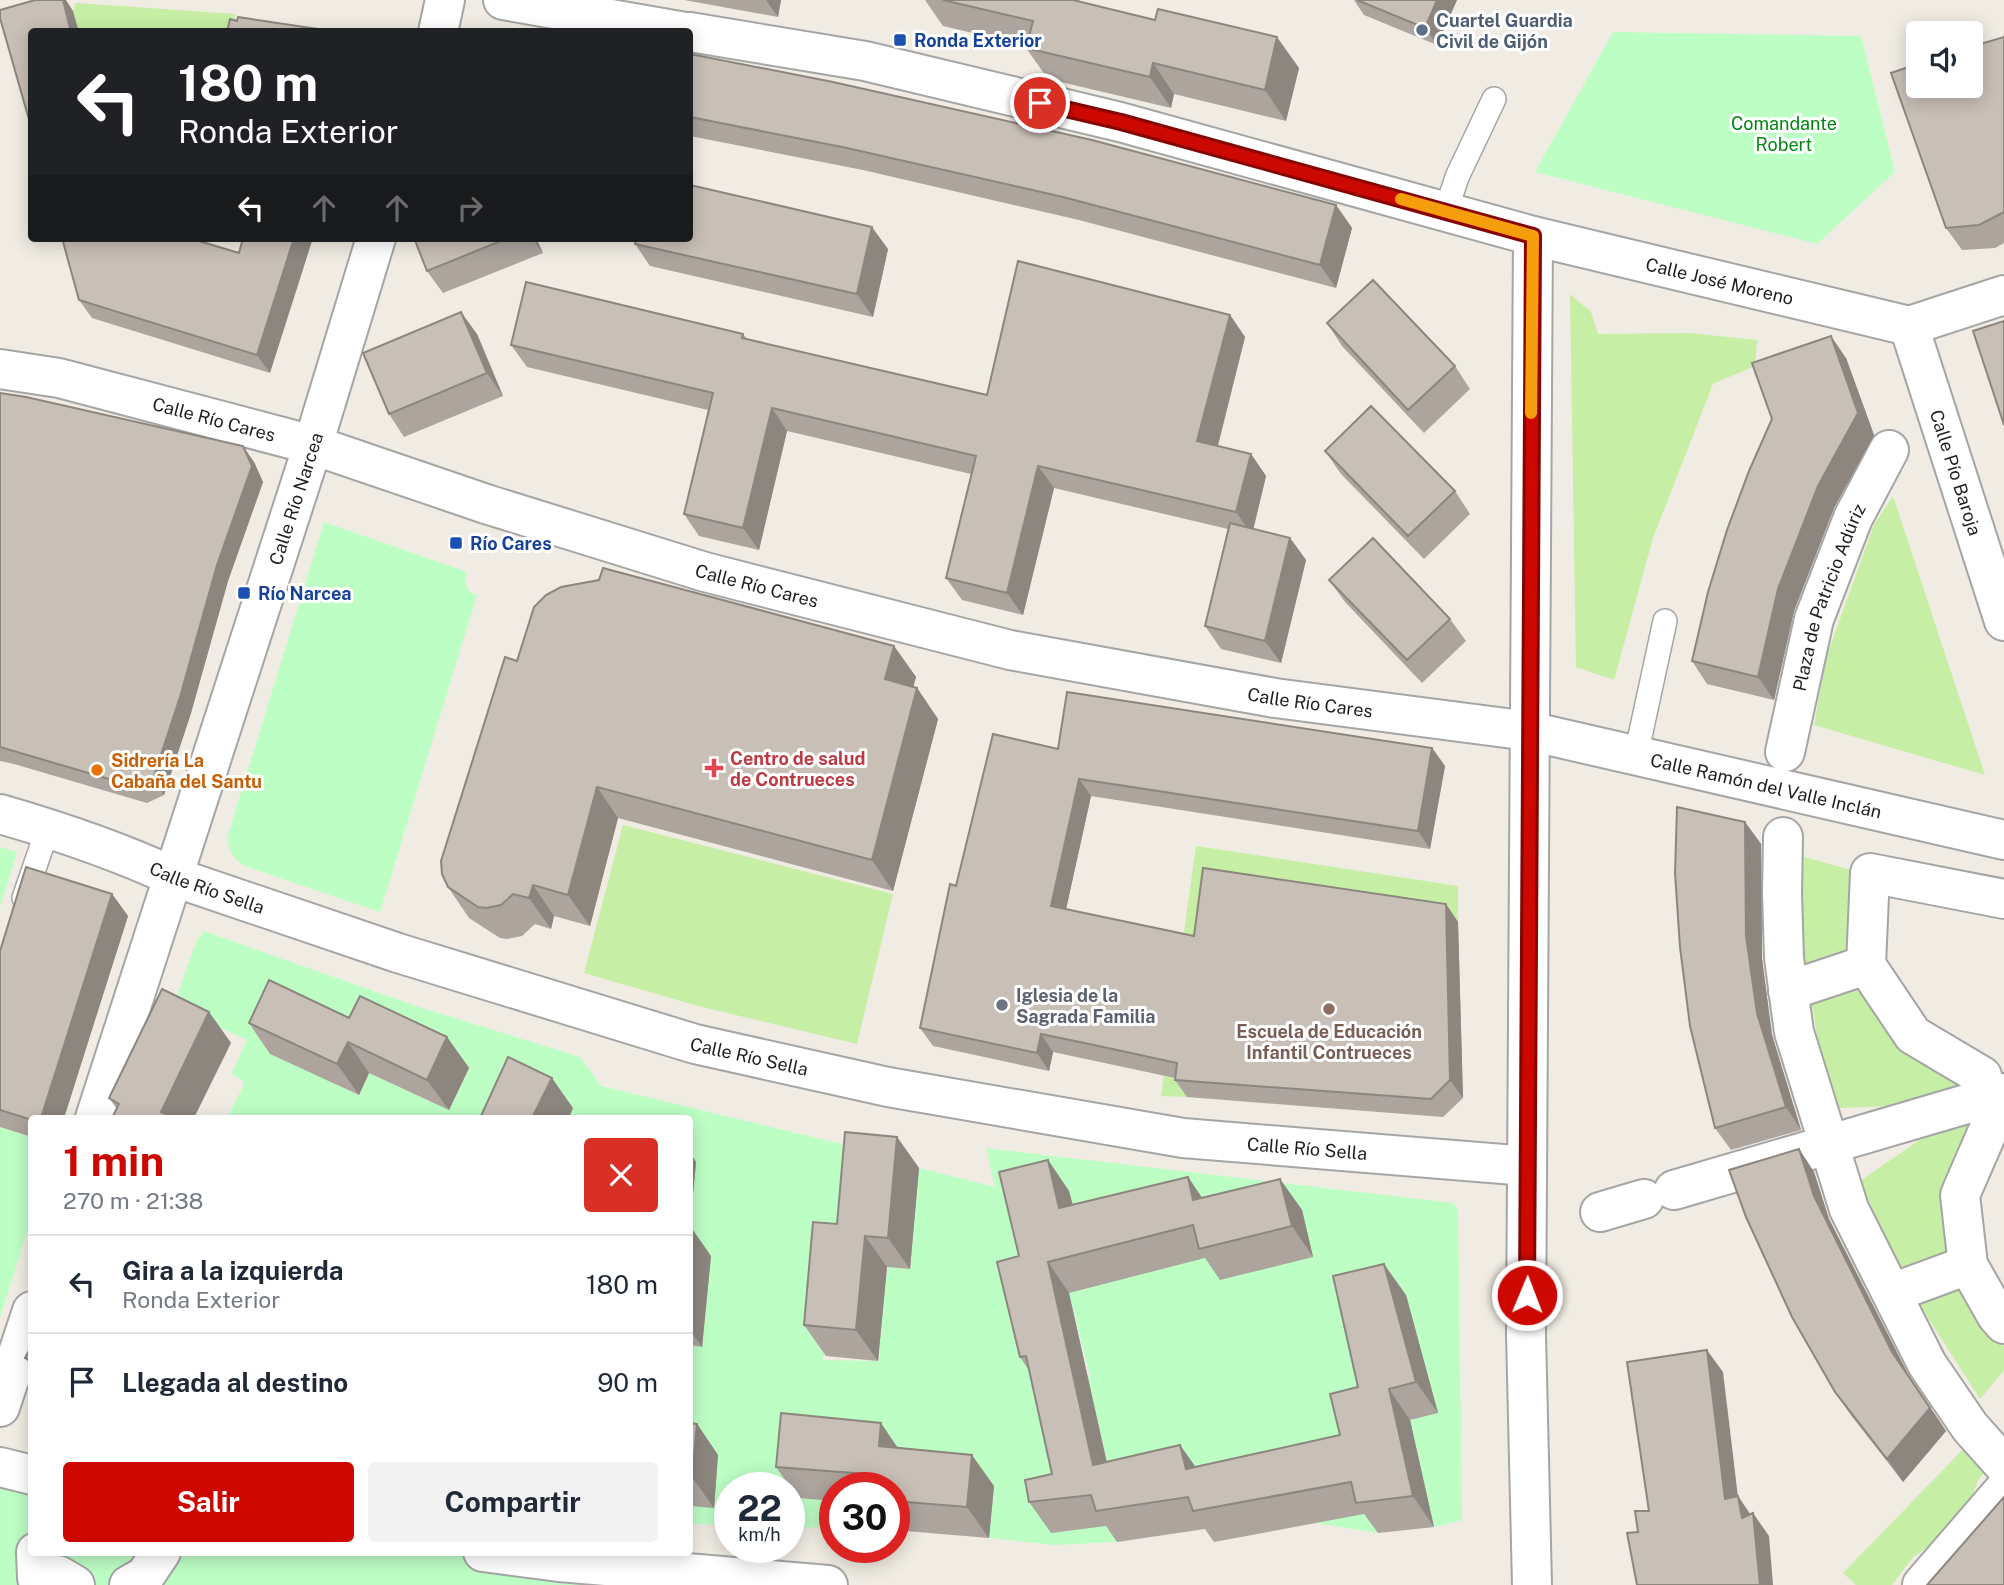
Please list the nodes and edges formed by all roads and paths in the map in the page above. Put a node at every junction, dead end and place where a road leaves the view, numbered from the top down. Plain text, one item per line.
1 (445, 0) edge
2 (503, 0) edge
3 (439, 28) edge
4 (664, 28) edge
5 (693, 33) edge
6 (1494, 99) dead end
7 (1446, 211) junction
8 (1533, 236) junction
9 (375, 242) edge
10 (2004, 295) edge
11 (1909, 326) junction
12 (0, 369) edge
13 (313, 445) junction
14 (1889, 450) dead end
15 (1665, 621) dead end
16 (2004, 621) edge
17 (1529, 731) junction
18 (1785, 752) dead end
19 (1636, 755) junction
20 (0, 814) edge
21 (48, 828) junction
22 (1783, 837) dead end
23 (2004, 840) edge
24 (174, 877) junction
25 (2004, 899) edge
26 (18, 918) edge
27 (1866, 965) junction
28 (1788, 991) junction
29 (1995, 1095) edge
30 (96, 1115) edge
31 (1828, 1144) junction
32 (1527, 1166) junction
33 (1600, 1212) dead end
34 (1968, 1265) junction
35 (1892, 1293) junction
36 (28, 1323) edge
37 (2004, 1324) edge
38 (0, 1407) edge
39 (2004, 1465) edge
40 (0, 1467) edge
41 (28, 1474) edge
42 (2004, 1490) edge
43 (36, 1556) edge
44 (158, 1556) edge
45 (511, 1556) edge
46 (75, 1585) edge
47 (129, 1585) edge
48 (828, 1585) edge
49 (1532, 1585) edge
50 (1922, 1585) edge

1 - 3 street
2 - 4 street
5 - 7 street
6 - 7 lane
7 - 8 street
8 - 11 street, Calle José Moreno
8 - 17 street
9 - 13 street, Calle Río Narcea
10 - 11 street
11 - 16 street, Calle Pío Baroja
12 - 13 street, Calle Río Cares
13 - 17 street, Calle Río Cares
13 - 24 street, Calle Río Narcea
14 - 18 street, Plaza de Patricio Adúriz
15 - 19 lane
17 - 19 street, Calle Ramón del Valle Inclán
17 - 32 street
19 - 23 street, Calle Ramón del Valle Inclán
20 - 21 street, Calle Río Sella
21 - 24 street, Calle Río Sella
21 - 26 lane
22 - 28 street
24 - 30 street, Calle Río Narcea
24 - 32 street, Calle Río Sella
25 - 27 street
27 - 28 street
27 - 29 street
28 - 31 street
29 - 31 street
29 - 34 street
31 - 33 street
31 - 35 street
32 - 49 street
34 - 35 street
34 - 37 street
35 - 39 street
36 - 38 street
40 - 41 street
42 - 50 street
43 - 46 street
44 - 47 street
45 - 48 street

